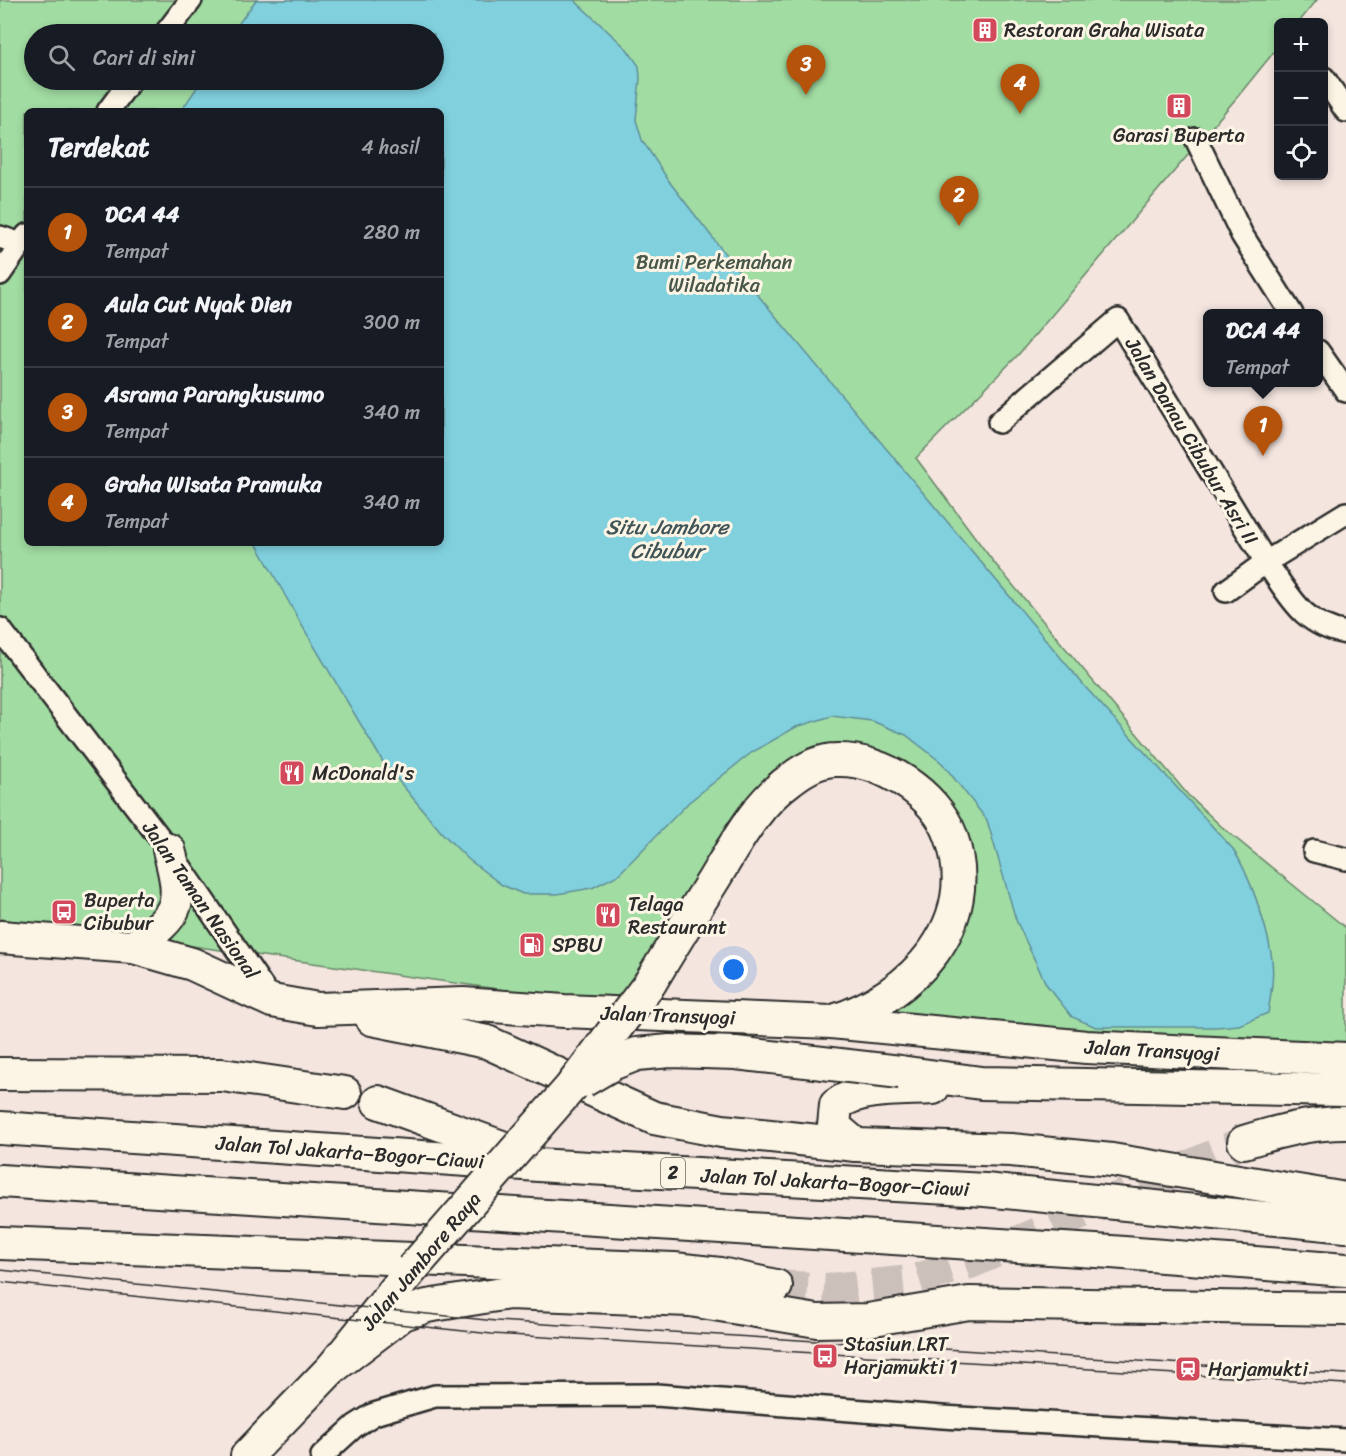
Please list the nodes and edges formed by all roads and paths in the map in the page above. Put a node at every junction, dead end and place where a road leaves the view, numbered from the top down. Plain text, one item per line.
1 (191, 0) edge
2 (173, 24) edge
3 (1328, 85) edge
4 (124, 90) edge
5 (110, 108) edge
6 (1346, 111) edge
7 (1196, 139) dead end
8 (0, 237) edge
9 (24, 239) edge
10 (0, 274) edge
11 (1289, 309) edge
12 (1323, 358) edge
13 (1346, 391) edge
14 (999, 422) dead end
15 (1346, 513) edge
16 (1266, 562) junction
17 (1226, 591) dead end
18 (0, 629) edge
19 (1346, 633) edge
20 (170, 850) junction
21 (1314, 851) dead end
22 (1346, 860) edge
23 (0, 937) edge
24 (133, 947) junction
25 (272, 1001) junction
26 (318, 1009) junction
27 (831, 1022) junction
28 (1346, 1059) edge
29 (0, 1074) edge
30 (981, 1083) junction
31 (571, 1087) junction
32 (1346, 1090) edge
33 (345, 1093) dead end
34 (378, 1102) dead end
35 (1346, 1123) edge
36 (0, 1128) edge
37 (1244, 1142) tunnel mouth
38 (856, 1145) junction
39 (553, 1166) junction
40 (0, 1180) edge
41 (1346, 1199) edge
42 (1346, 1226) edge
43 (0, 1243) edge
44 (1346, 1270) edge
45 (776, 1286) tunnel mouth
46 (1346, 1309) edge
47 (332, 1368) junction
48 (1346, 1440) edge
49 (247, 1456) edge
50 (322, 1456) edge

1 - 2 street
3 - 6 street
4 - 5 street
7 - 11 street
8 - 9 street
9 - 10 street
12 - 13 street
14 - 16 street, Jalan Danau Cibubur Asri II
15 - 16 street
16 - 17 street
16 - 19 street, Jalan Danau Cibubur Asri II
18 - 20 street, Jalan Taman Nasional
20 - 24 highway
20 - 25 street, Jalan Taman Nasional
21 - 22 street
23 - 24 highway, Jalan Transyogi
24 - 25 highway, Jalan Transyogi
25 - 26 highway, Jalan Transyogi
26 - 27 highway, Jalan Transyogi
26 - 38 highway
27 - 28 highway, Jalan Transyogi
27 - 31 highway, Jalan Jambore Raya, bridge
29 - 33 highway
30 - 31 highway, Jalan Transyogi, bridge
30 - 32 highway, Jalan Transyogi
30 - 38 highway
31 - 47 highway, Jalan Jambore Raya, bridge
34 - 39 highway
35 - 37 highway
36 - 39 highway, Jalan Tol Jakarta–Bogor–Ciawi / 2
38 - 41 highway
39 - 42 highway, Jalan Tol Jakarta–Bogor–Ciawi / 2
40 - 44 highway
43 - 45 highway
46 - 47 highway
47 - 49 highway, Jalan Jambore Raya
48 - 50 street

